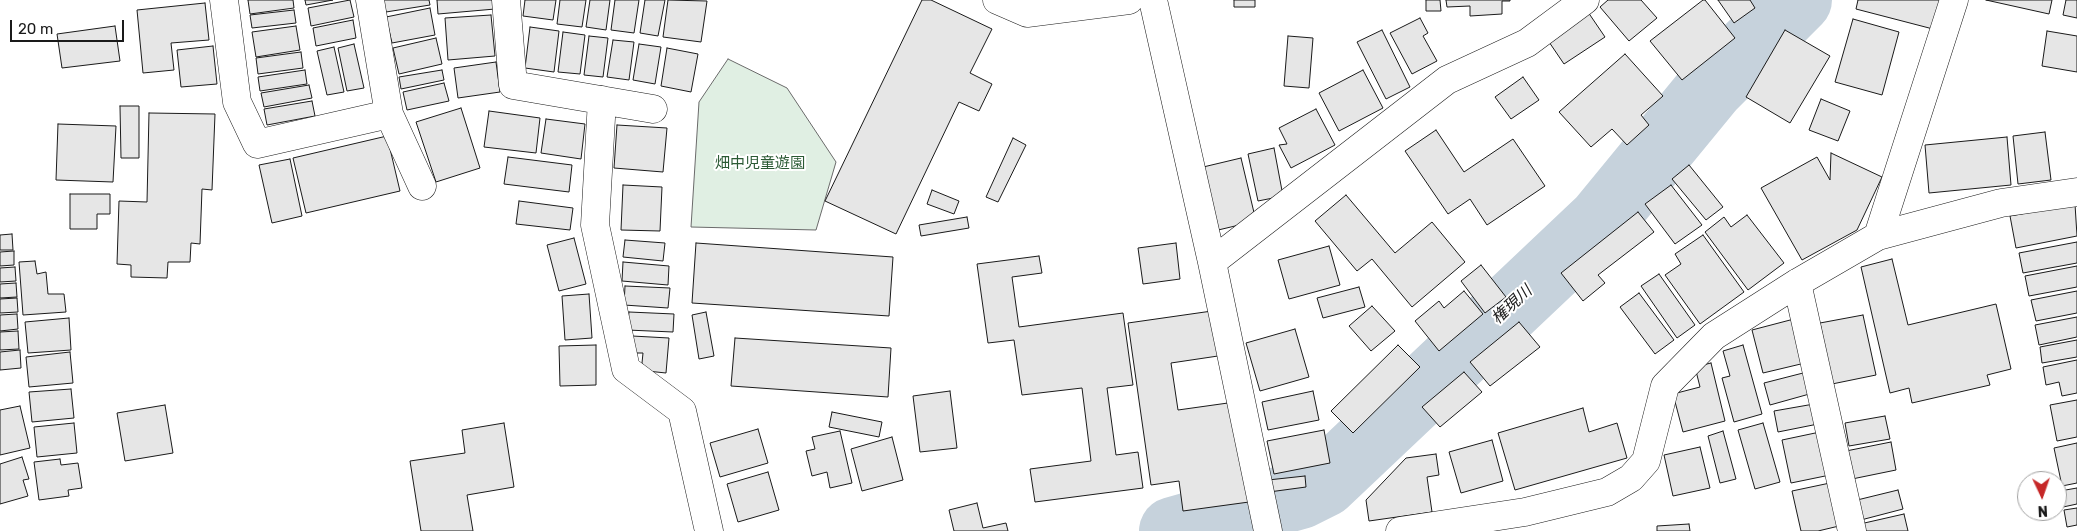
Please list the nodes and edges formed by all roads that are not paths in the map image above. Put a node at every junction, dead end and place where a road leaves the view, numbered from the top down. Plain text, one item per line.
1 (224, 0) edge
2 (370, 0) edge
3 (506, 0) edge
4 (997, 0) edge
5 (1128, 0) edge
6 (1153, 0) edge
7 (1585, 0) edge
8 (1954, 0) edge
9 (602, 100) junction
10 (653, 110) dead end
11 (389, 114) junction
12 (422, 186) dead end
13 (2077, 192) edge
14 (1878, 236) junction
15 (1212, 262) junction
16 (1797, 283) junction
17 (1526, 521) edge
18 (1267, 524) edge
19 (709, 531) edge
20 (1400, 531) edge
21 (1852, 531) edge

1 - 11 street
2 - 11 street
3 - 9 street
4 - 5 street
6 - 15 street
7 - 15 street
8 - 14 street
9 - 10 street
9 - 19 street
11 - 12 street
13 - 14 street
14 - 16 street
15 - 18 street
16 - 17 street
16 - 21 street
17 - 20 street

